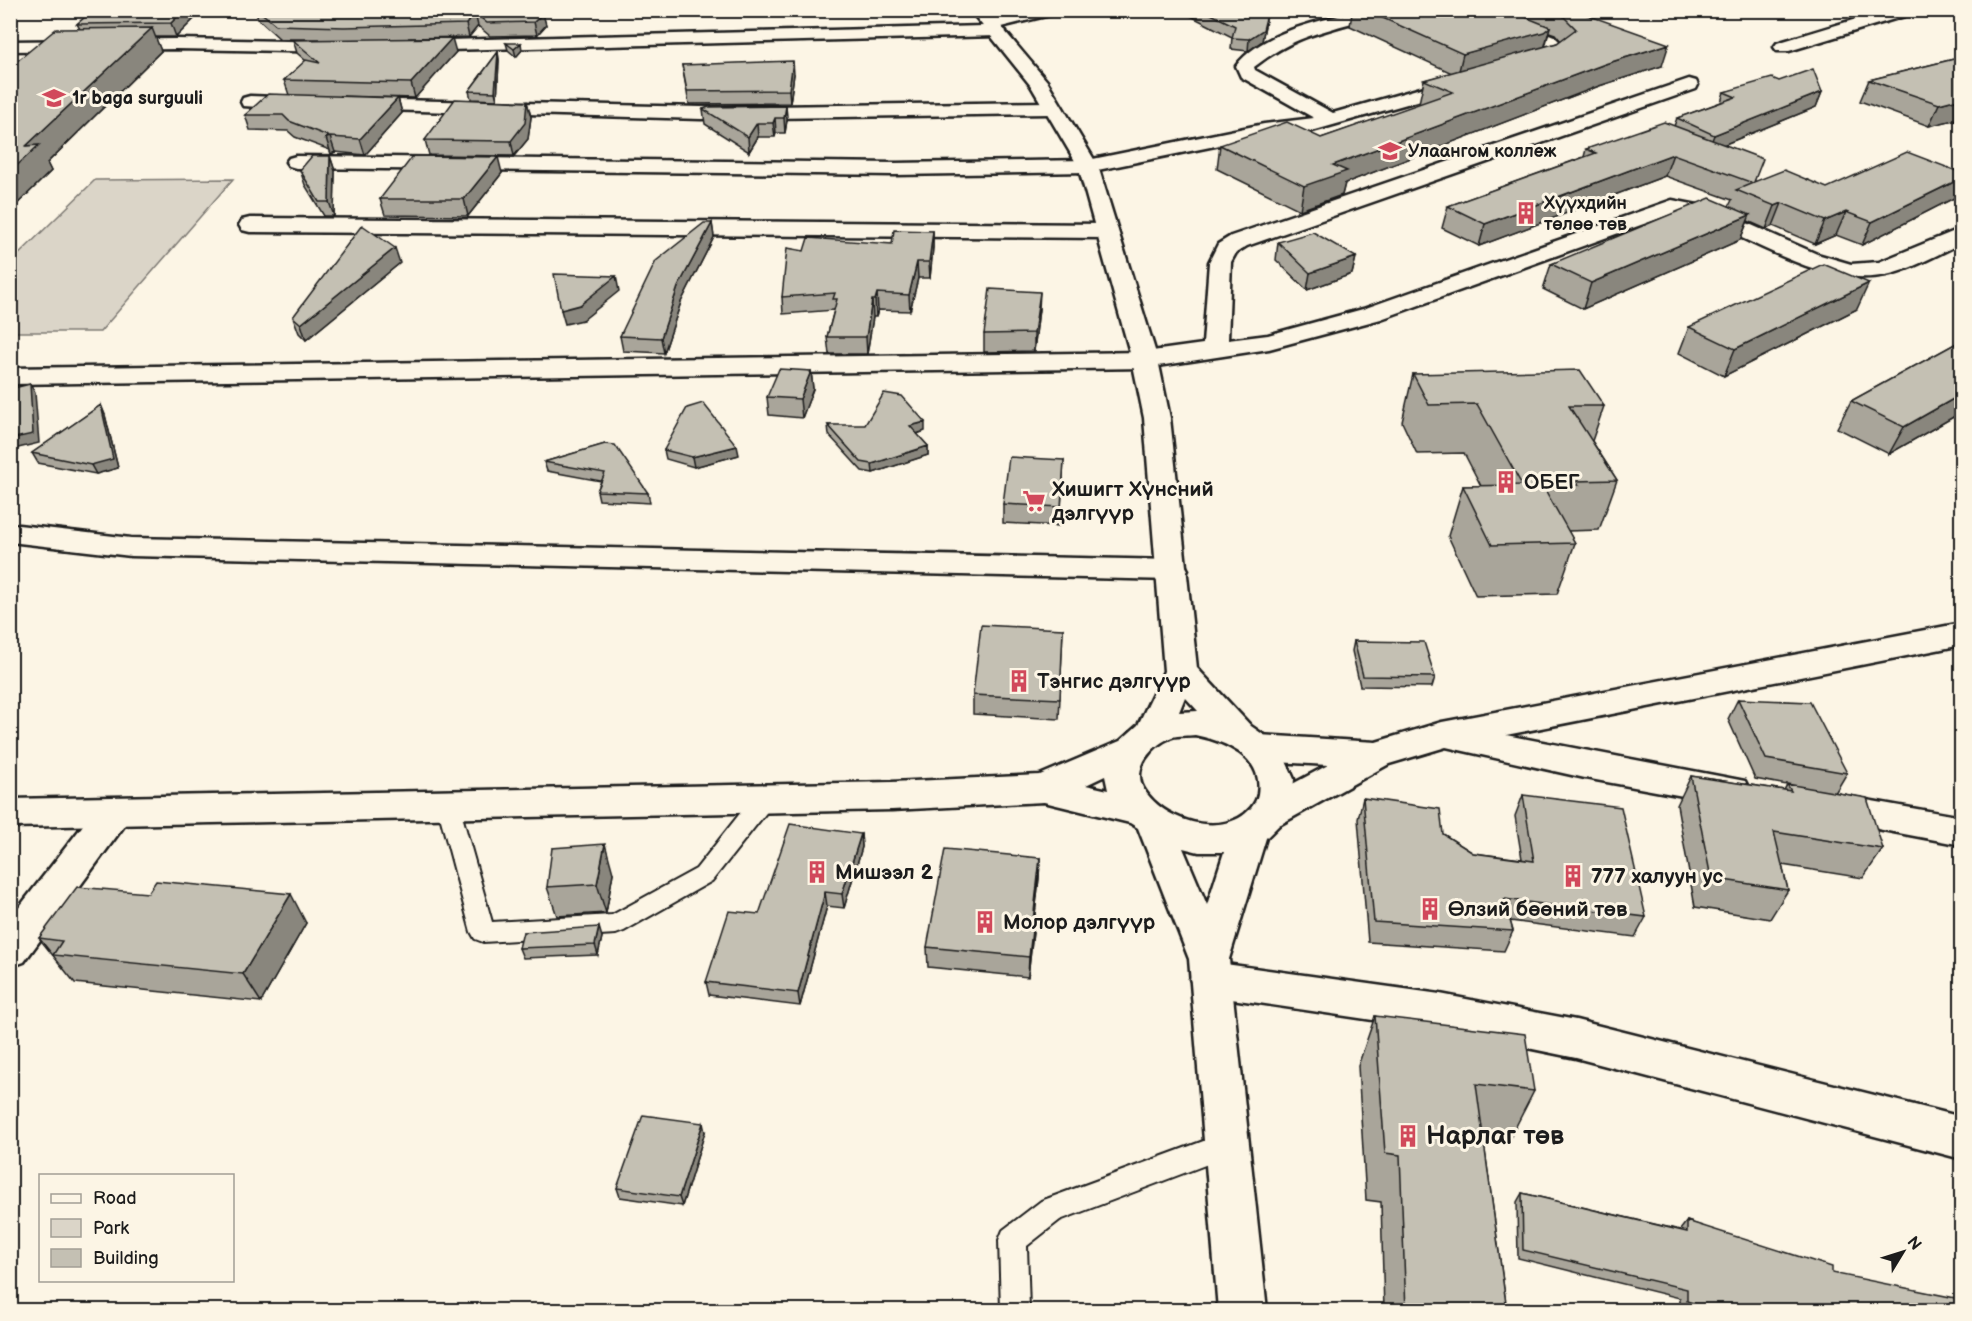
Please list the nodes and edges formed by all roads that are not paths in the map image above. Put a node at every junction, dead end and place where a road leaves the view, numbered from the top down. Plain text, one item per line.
1 (1047, 10) edge
2 (1473, 10) edge
3 (1905, 10) edge
4 (1346, 19) dead end
5 (989, 22) edge
6 (10, 46) edge
7 (395, 46) edge
8 (360, 47) edge
9 (1783, 47) dead end
10 (1511, 69) edge
11 (1477, 78) edge
12 (1689, 85) dead end
13 (250, 102) dead end
14 (1051, 108) junction
15 (1330, 119) junction
16 (296, 162) dead end
17 (1088, 166) junction
18 (250, 225) dead end
19 (1107, 231) junction
20 (1962, 235) edge
21 (1215, 350) junction
22 (1145, 360) junction
23 (10, 376) edge
24 (10, 533) edge
25 (1173, 570) junction
26 (1962, 634) edge
27 (1181, 671) junction
28 (1442, 735) junction
29 (1141, 741) junction
30 (1249, 741) junction
31 (1376, 755) junction
32 (1044, 788) junction
33 (1762, 796) edge
34 (765, 798) junction
35 (1797, 802) edge
36 (448, 805) junction
37 (114, 812) junction
38 (10, 813) edge
39 (1147, 817) junction
40 (1259, 821) junction
41 (1962, 831) edge
42 (10, 950) edge
43 (1210, 969) junction
44 (1962, 1138) edge
45 (1228, 1144) junction
46 (1015, 1311) edge
47 (1243, 1311) edge

1 - 5 street
2 - 10 street
3 - 9 street
4 - 15 street
5 - 7 street
5 - 14 street
6 - 8 street
11 - 15 street
12 - 21 street
13 - 14 street
14 - 17 street
15 - 17 street
16 - 17 street
17 - 19 street
18 - 19 street
19 - 22 street
20 - 21 street
21 - 22 street
22 - 23 street
22 - 25 street
24 - 25 street
25 - 27 street
26 - 28 street
27 - 29 street
27 - 30 street
28 - 31 street
28 - 33 street
29 - 30 street
29 - 32 street
29 - 39 street
30 - 31 street
30 - 40 street
31 - 40 street
32 - 34 street
32 - 39 street
34 - 36 street
34 - 36 lane
35 - 41 street
36 - 37 street
37 - 38 street
37 - 42 street
39 - 40 street
39 - 43 street
40 - 43 street
43 - 44 street
43 - 45 street
45 - 46 lane
45 - 47 street

